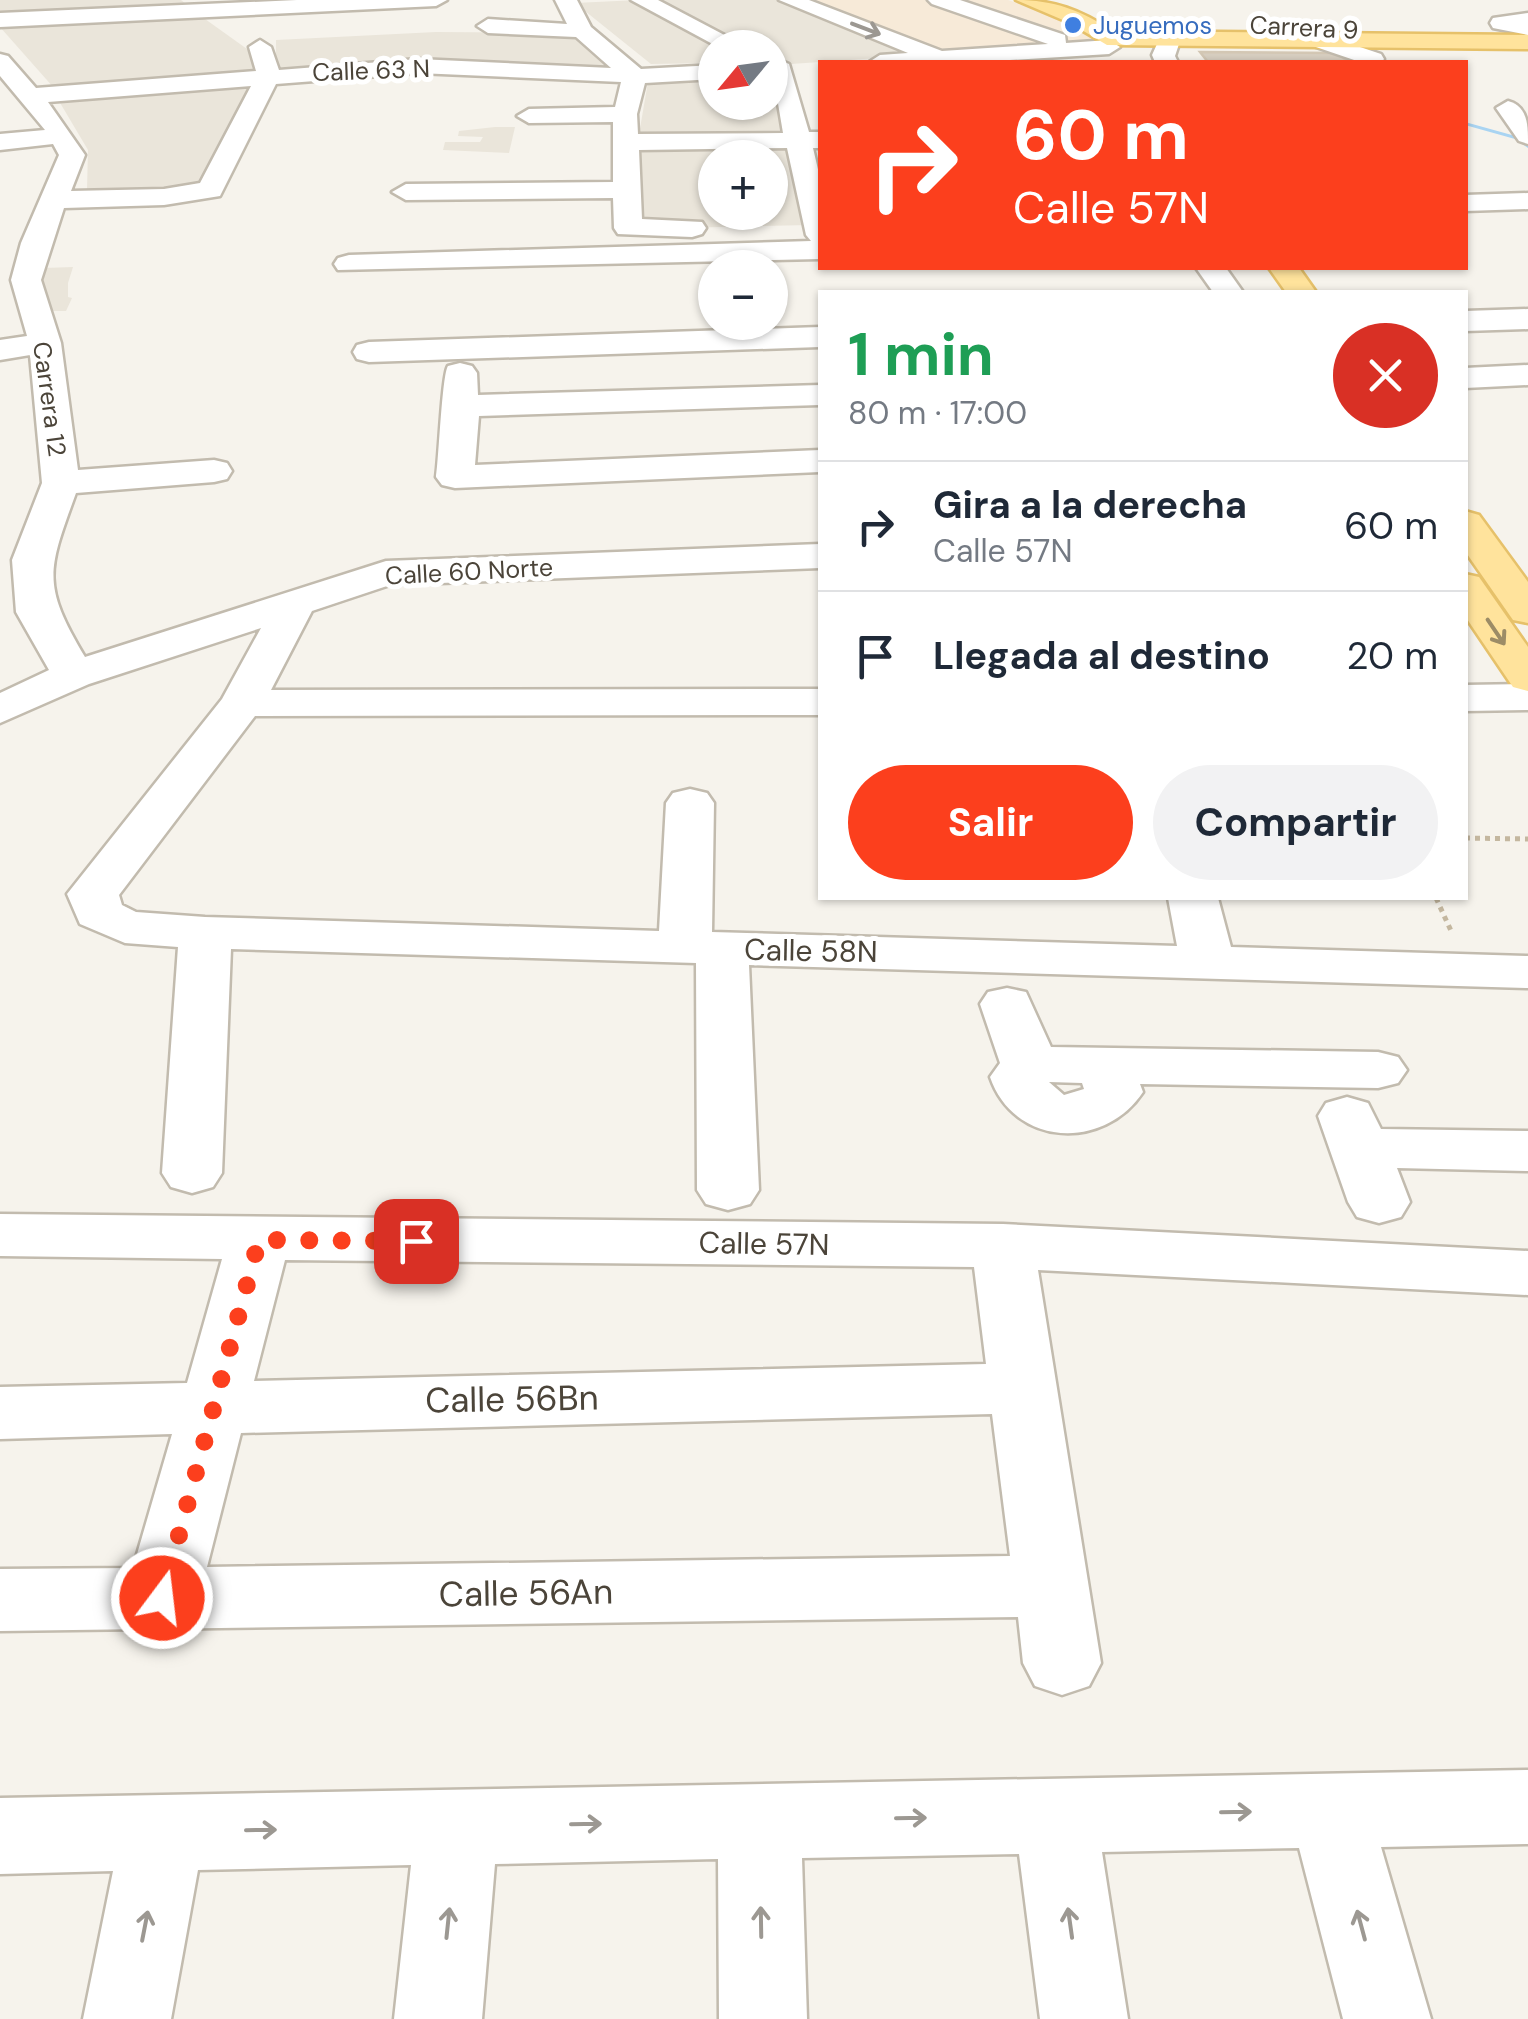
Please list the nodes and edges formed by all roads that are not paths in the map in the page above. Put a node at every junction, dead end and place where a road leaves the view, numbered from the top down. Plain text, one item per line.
1 (436, 0) edge
2 (566, 0) edge
3 (642, 0) edge
4 (790, 0) edge
5 (939, 0) edge
6 (1027, 0) edge
7 (1086, 1) edge
8 (198, 5) edge
9 (113, 7) edge
10 (0, 20) edge
11 (1528, 20) edge
12 (488, 26) dead end
13 (1170, 27) junction
14 (1296, 28) junction
15 (582, 30) junction
16 (702, 30) edge
17 (1528, 30) edge
18 (1321, 40) joint
19 (1528, 42) edge
20 (1119, 43) edge
21 (1084, 49) junction
22 (1374, 52) edge
23 (940, 60) edge
24 (954, 60) edge
25 (1144, 60) edge
26 (1165, 60) edge
27 (0, 62) edge
28 (517, 70) junction
29 (698, 73) edge
30 (269, 75) junction
31 (635, 76) junction
32 (788, 87) edge
33 (498, 102) dead end
34 (1508, 108) dead end
35 (625, 114) junction
36 (528, 116) dead end
37 (55, 120) junction
38 (0, 122) edge
39 (1528, 136) edge
40 (810, 141) edge
41 (0, 142) edge
42 (626, 142) junction
43 (629, 181) junction
44 (407, 184) dead end
45 (55, 200) junction
46 (1528, 201) edge
47 (1468, 203) edge
48 (818, 216) edge
49 (818, 235) edge
50 (818, 235) edge
51 (438, 261) junction
52 (349, 264) dead end
53 (1217, 270) edge
54 (13, 282) edge
55 (1258, 283) edge
56 (1291, 290) edge
57 (0, 318) edge
58 (1528, 319) edge
59 (1468, 321) edge
60 (40, 328) junction
61 (0, 350) edge
62 (370, 352) dead end
63 (695, 362) dead end
64 (818, 372) edge
65 (818, 372) edge
66 (1528, 375) edge
67 (454, 376) junction
68 (1468, 378) edge
69 (705, 415) junction
70 (818, 461) edge
71 (214, 471) dead end
72 (61, 482) junction
73 (1468, 530) edge
74 (818, 556) edge
75 (16, 561) edge
76 (1468, 590) edge
77 (296, 601) junction
78 (1528, 611) edge
79 (74, 675) junction
80 (1528, 678) edge
81 (1528, 696) edge
82 (1468, 698) edge
83 (818, 702) edge
84 (242, 703) junction
85 (0, 710) edge
86 (690, 803) dead end
87 (1193, 900) edge
88 (205, 933) junction
89 (703, 949) junction
90 (1207, 960) junction
91 (1528, 972) edge
92 (1007, 1004) dead end
93 (1359, 1148) junction
94 (1528, 1150) edge
95 (192, 1174) dead end
96 (728, 1190) dead end
97 (1378, 1202) dead end
98 (0, 1235) edge
99 (259, 1240) junction
100 (1003, 1246) junction
101 (1528, 1272) edge
102 (1023, 1388) junction
103 (214, 1405) junction
104 (0, 1413) edge
105 (1052, 1586) junction
106 (162, 1598) junction
107 (0, 1600) edge
108 (1062, 1663) dead end
109 (1528, 1807) edge
110 (1330, 1810) junction
111 (1055, 1816) junction
112 (759, 1822) junction
113 (457, 1826) junction
114 (163, 1832) junction
115 (0, 1836) edge
116 (127, 2019) edge
117 (438, 2019) edge
118 (763, 2019) edge
119 (1084, 2019) edge
120 (1387, 2019) edge

1 - 8 street
2 - 15 street
3 - 16 street
4 -> 23 street
5 - 21 street
6 - 20 main road
7 - 20 main road
8 - 9 street
8 - 30 street
9 - 10 street
11 - 17 street
12 - 15 street
13 - 14 main road, Carrera 9
13 - 18 main road, Carrera 9
13 - 20 main road, Carrera 9
13 - 26 street
14 - 17 main road, Carrera 9
14 - 20 main road
15 - 31 street
18 - 22 street
19 - 22 main road, Carrera 9
20 - 21 street
20 - 25 main road
21 - 24 street
27 - 37 street
28 - 30 street, Calle 63 N
28 - 31 street, Calle 63 N
28 - 33 street
29 - 31 street, Calle 63 N
30 - 37 street, Calle 63 N
30 - 45 street
31 - 35 street
32 - 40 street
34 - 39 street
35 - 36 street
35 - 42 street
37 - 38 street
37 - 41 street
37 - 45 street, Carrera 12
40 - 42 street
40 - 48 street
42 - 43 street
43 - 44 street
43 - 49 street
45 - 54 street, Carrera 12
46 - 47 street
50 - 51 street
51 - 52 street
51 - 67 street
53 - 55 street
54 - 60 street, Carrera 12
55 - 56 main road
57 - 60 street
58 - 59 street
60 - 61 street
60 - 72 street, Carrera 12
62 - 67 street
63 - 69 street
64 - 67 street
65 - 69 street
66 - 68 street
67 - 69 street
67 - 70 street
71 - 72 street
72 - 75 street, Carrera 12
73 - 78 main road
74 - 77 street, Calle 60 Norte
75 - 79 street, Carrera 12
76 -> 80 main road
77 - 79 street, Calle 60 Norte
77 - 84 street
79 - 85 street
81 - 82 street
83 - 84 street
84 - 88 street, Calle 58N
86 - 89 street
87 - 90 street
88 - 89 street, Calle 58N
88 - 95 street
89 - 90 street, Calle 58N
89 - 96 street
90 - 91 street, Calle 58N
92 - 93 street
93 - 94 street
93 - 97 street
98 - 99 street, Calle 57N
99 - 100 street, Calle 57N
99 - 103 street
100 - 101 street, Calle 57N
100 - 102 street
102 - 103 street, Calle 56Bn
102 - 105 street
103 - 104 street, Calle 56Bn
103 - 106 street
105 - 106 street, Calle 56An
105 - 108 street
106 - 107 street, Calle 56An
109 - 110 street
111 -> 110 street
120 -> 110 street
112 -> 111 street
119 -> 111 street
113 -> 112 street
118 -> 112 street
114 -> 113 street
117 -> 113 street
114 - 115 street
116 -> 114 street

